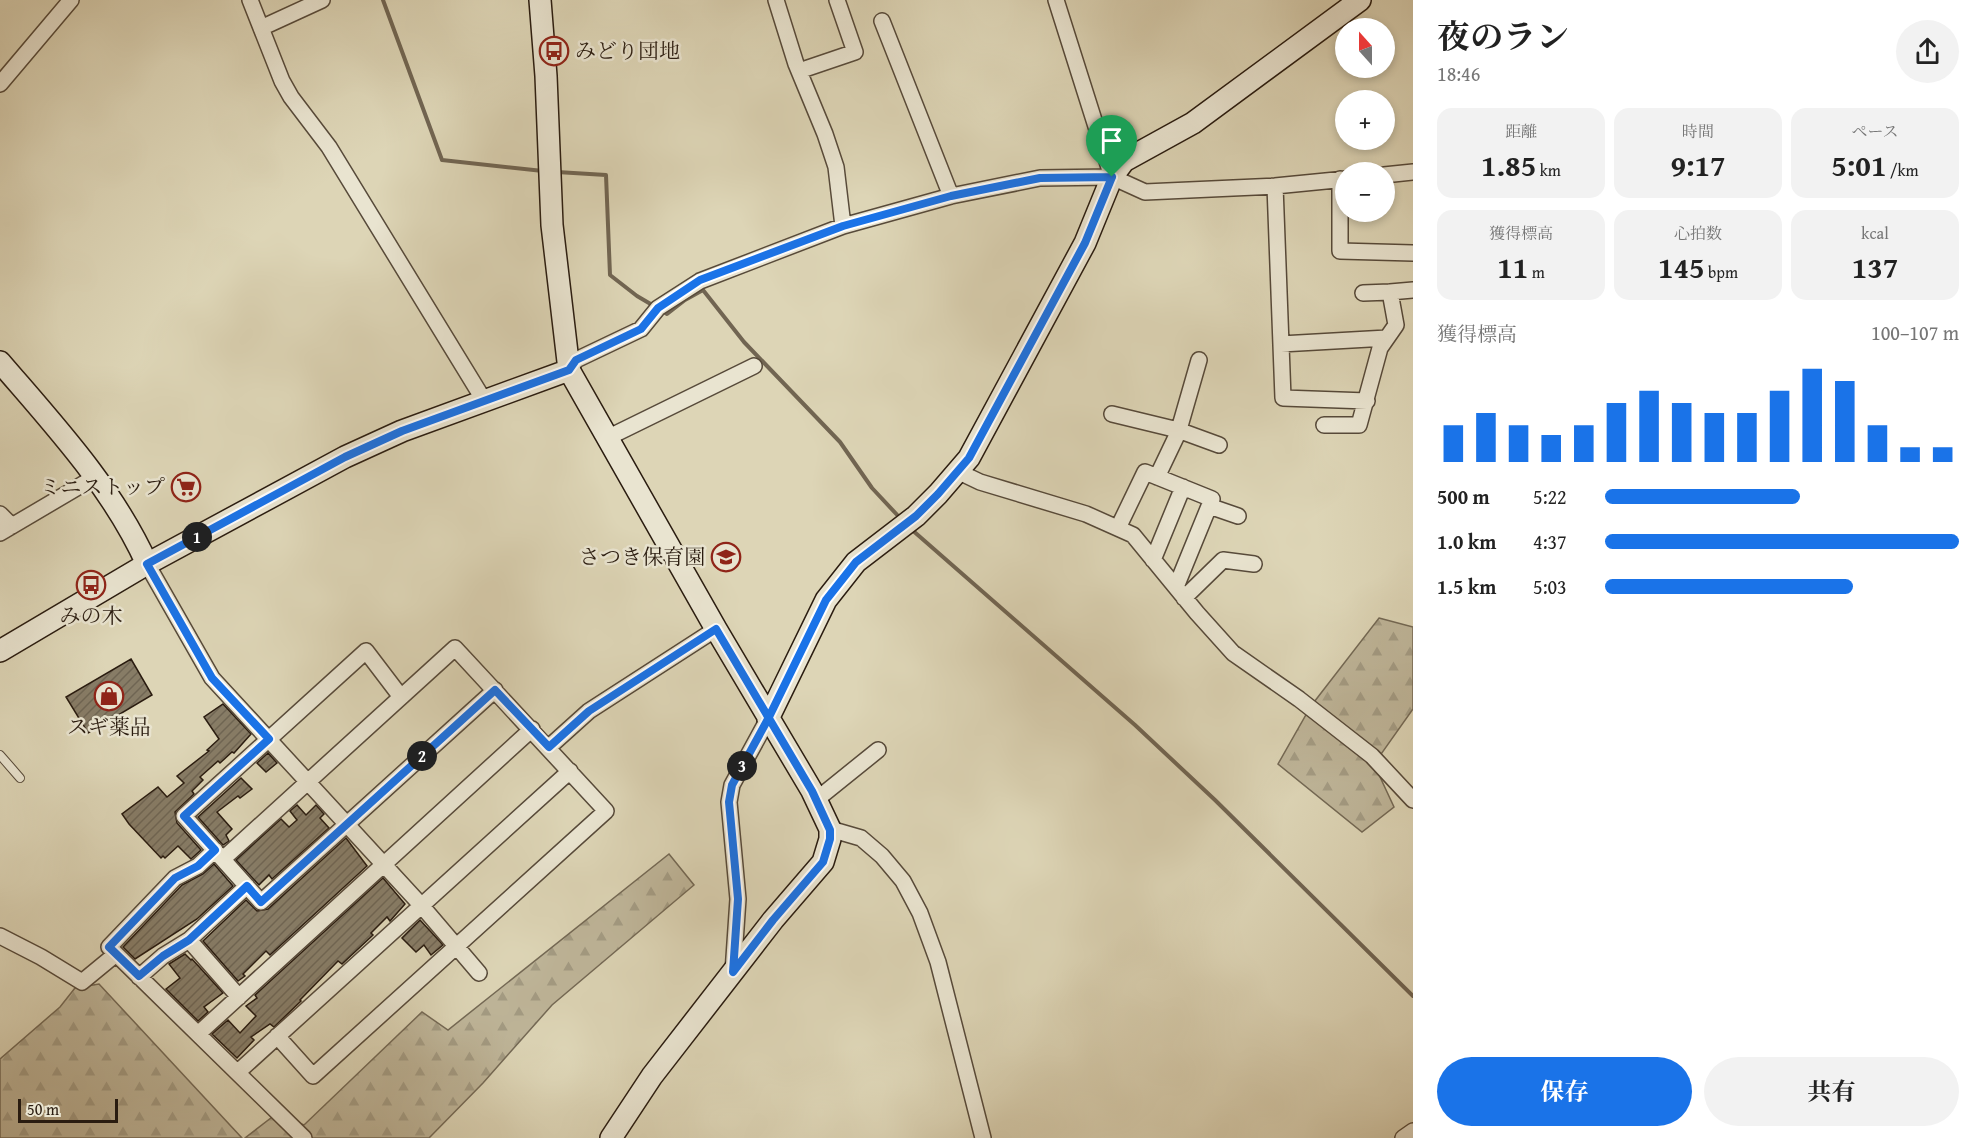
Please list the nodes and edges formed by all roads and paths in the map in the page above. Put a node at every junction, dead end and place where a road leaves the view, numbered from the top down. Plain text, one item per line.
1 (71, 0) edge
2 (250, 0) edge
3 (322, 0) edge
4 (540, 0) edge
5 (776, 0) edge
6 (837, 0) edge
7 (1056, 0) edge
8 (1360, 0) edge
9 (882, 21) dead end
10 (261, 28) junction
11 (799, 71) junction
12 (0, 84) edge
13 (1413, 172) edge
14 (1395, 174) edge
15 (1112, 177) junction
16 (1335, 180) edge
17 (1275, 186) junction
18 (951, 196) junction
19 (1341, 222) edge
20 (843, 226) junction
21 (1413, 253) edge
22 (1413, 290) edge
23 (1390, 292) junction
24 (1363, 293) dead end
25 (1387, 338) junction
26 (1281, 345) junction
27 (1199, 360) dead end
28 (0, 362) edge
29 (754, 366) dead end
30 (569, 370) junction
31 (1366, 401) junction
32 (485, 402) junction
33 (1112, 414) dead end
34 (1324, 425) dead end
35 (1178, 430) junction
36 (607, 438) junction
37 (1220, 445) dead end
38 (957, 471) junction
39 (95, 477) junction
40 (1157, 477) junction
41 (1183, 488) junction
42 (1209, 506) junction
43 (0, 514) edge
44 (1238, 516) dead end
45 (1118, 528) junction
46 (6, 530) edge
47 (1153, 560) junction
48 (147, 564) junction
49 (1254, 564) dead end
50 (1180, 593) junction
51 (716, 629) junction
52 (0, 651) edge
53 (495, 690) junction
54 (401, 697) junction
55 (768, 719) junction
56 (532, 729) junction
57 (269, 739) junction
58 (549, 747) junction
59 (878, 750) dead end
60 (0, 755) edge
61 (570, 771) junction
62 (20, 778) dead end
63 (307, 782) junction
64 (816, 800) junction
65 (1413, 800) edge
66 (346, 825) junction
67 (830, 830) junction
68 (219, 855) junction
69 (383, 865) junction
70 (247, 886) junction
71 (421, 905) junction
72 (0, 936) edge
73 (189, 940) junction
74 (456, 946) junction
75 (116, 954) junction
76 (733, 972) junction
77 (479, 973) dead end
78 (139, 976) junction
79 (239, 997) junction
80 (198, 1034) junction
81 (277, 1036) junction
82 (238, 1072) junction
83 (1413, 1131) edge
84 (304, 1138) edge
85 (611, 1138) edge
86 (983, 1138) edge
87 (1403, 1138) edge

1 - 12 street
2 - 10 street
3 - 10 street
4 - 30 street
5 - 11 street
6 - 11 street
7 - 15 street
8 - 15 street
9 - 18 street
10 - 32 street
11 - 20 street
13 - 14 street
15 - 17 street
15 - 18 street
15 - 38 street
16 - 17 street
17 - 26 street
18 - 20 street
19 - 21 street
20 - 30 street
22 - 23 street
23 - 24 street
23 - 25 street
25 - 26 street
25 - 31 street
26 - 31 street
27 - 35 street
28 - 39 street
29 - 36 street
30 - 32 street
30 - 36 street
31 - 34 street
32 - 48 street
33 - 35 street
35 - 37 street
35 - 40 street
36 - 51 street
38 - 45 street
38 - 55 street
39 - 46 street
39 - 48 street
40 - 41 street
40 - 45 street
41 - 42 street
41 - 47 street
42 - 44 street
42 - 50 street
43 - 46 street
45 - 47 street
47 - 50 street
48 - 52 street
48 - 57 street
49 - 50 street
50 - 65 street
51 - 55 street
51 - 58 street
53 - 54 street
53 - 56 street
53 - 66 street
54 - 57 street
54 - 63 street
55 - 64 street
55 - 76 street
56 - 58 street
56 - 69 street
57 - 63 street
57 - 68 street
58 - 61 street
59 - 64 street
60 - 62 lane
61 - 71 street
61 - 74 street
63 - 66 street
63 - 68 street
64 - 67 street
66 - 69 street
66 - 70 street
67 - 76 street
67 - 86 street
68 - 70 street
68 - 75 street
69 - 71 street
69 - 79 street
70 - 73 street
71 - 74 street
71 - 81 street
72 - 75 street
73 - 78 street
73 - 79 street
74 - 77 street
74 - 81 street
75 - 78 street
76 - 85 street
78 - 80 street
79 - 80 street
80 - 82 street
81 - 82 street
82 - 84 street
83 - 87 street

